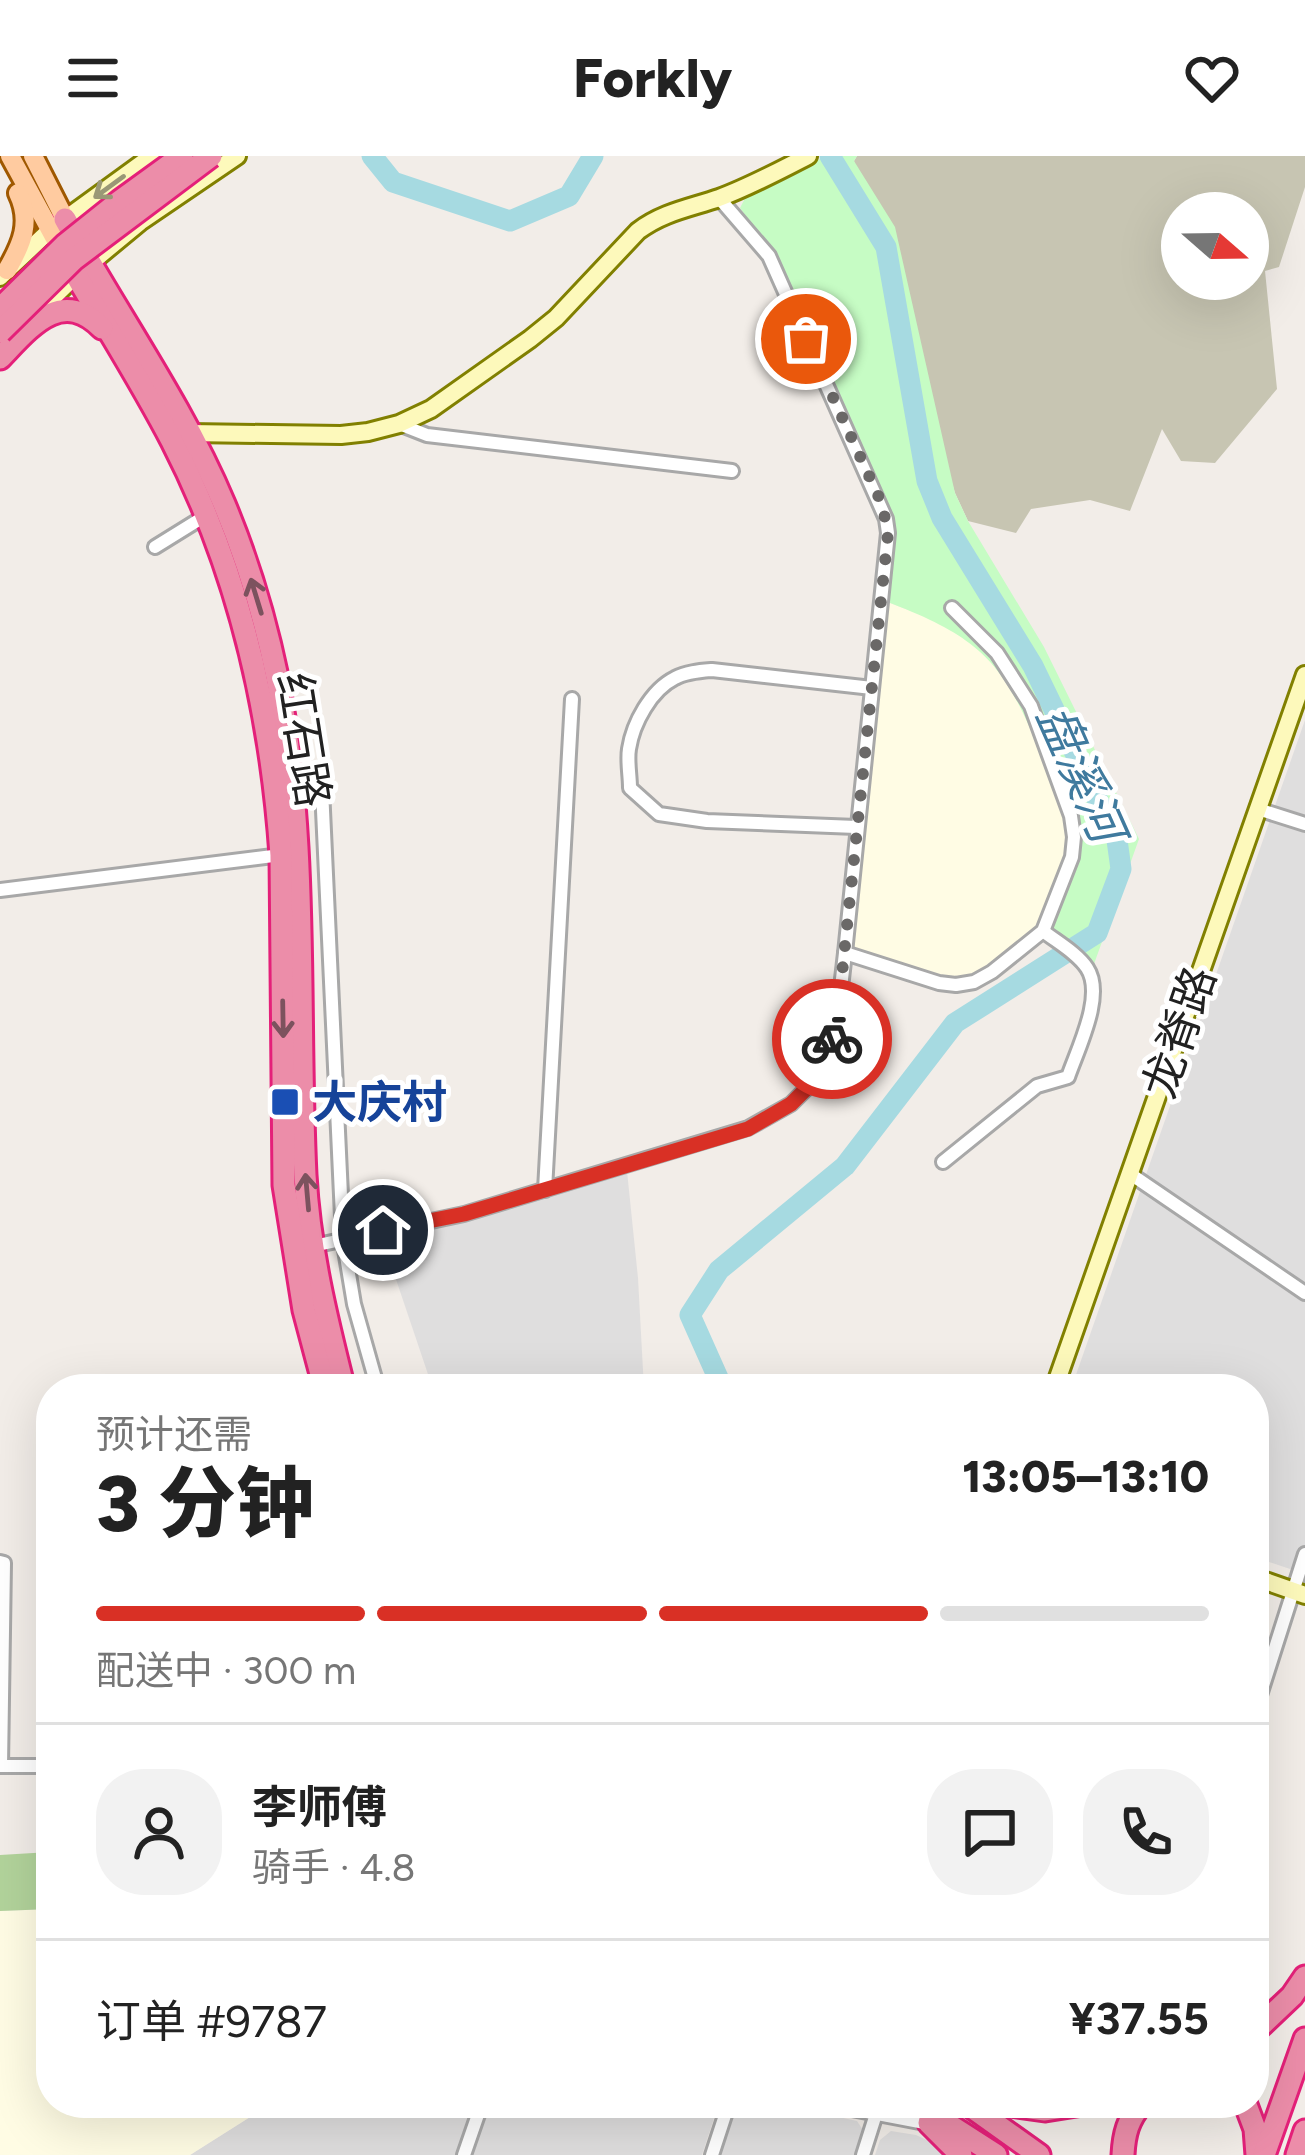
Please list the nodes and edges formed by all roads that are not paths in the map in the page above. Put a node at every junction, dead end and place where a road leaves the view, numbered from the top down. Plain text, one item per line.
1 (1, 156) edge
2 (10, 156) edge
3 (33, 156) edge
4 (152, 156) edge
5 (182, 156) edge
6 (211, 156) edge
7 (237, 156) edge
8 (808, 156) edge
9 (719, 198) junction
10 (57, 225) junction
11 (83, 269) junction
12 (2, 278) edge
13 (0, 309) edge
14 (11, 329) edge
15 (117, 346) junction
16 (0, 355) edge
17 (399, 424) junction
18 (189, 433) junction
19 (732, 471) dead end
20 (206, 516) junction
21 (154, 547) dead end
22 (952, 608) dead end
23 (1305, 675) edge
24 (872, 688) junction
25 (572, 699) dead end
26 (322, 789) dead end
27 (1258, 809) junction
28 (1305, 824) edge
29 (856, 827) junction
30 (281, 855) junction
31 (0, 895) edge
32 (1048, 935) junction
33 (844, 953) junction
34 (943, 1162) dead end
35 (1130, 1173) junction
36 (545, 1190) junction
37 (343, 1238) junction
38 (313, 1246) junction
39 (1305, 1293) edge
40 (321, 1374) edge
41 (340, 1374) edge
42 (374, 1374) edge
43 (1059, 1374) edge
44 (1305, 1554) edge
45 (0, 1562) edge
46 (1269, 1582) edge
47 (1299, 1593) edge
48 (1269, 1674) edge
49 (36, 1766) edge
50 (1305, 1977) edge
51 (1269, 2018) edge
52 (1305, 2038) edge
53 (477, 2118) edge
54 (724, 2118) edge
55 (875, 2118) edge
56 (898, 2118) edge
57 (924, 2118) edge
58 (938, 2118) edge
59 (987, 2118) edge
60 (1131, 2118) edge
61 (1251, 2118) edge
62 (931, 2124) junction
63 (1305, 2131) edge
64 (464, 2155) edge
65 (712, 2155) edge
66 (863, 2155) edge
67 (961, 2155) edge
68 (995, 2155) edge
69 (1039, 2155) edge
70 (1123, 2155) edge
71 (1261, 2155) edge
72 (1297, 2155) edge

1 - 12 main road
2 - 10 main road, 红石路
3 - 10 main road, 红石路
4 -> 10 street
5 - 13 highway, bridge
6 - 14 highway, bridge
7 - 11 street
8 - 9 street
9 - 17 street
9 - 24 street
10 - 11 highway, 红石路
10 - 12 street
11 - 14 street
11 - 15 highway, 红石路
11 - 18 highway, 红石路
12 - 14 street
14 - 16 street
15 - 16 highway
15 - 20 highway, 红石路
17 - 18 street
17 - 19 street
38 -> 18 highway, 红石路
20 - 21 street
20 - 30 highway, 红石路
22 - 32 street
23 - 27 street, 龙脊路
24 - 29 street
24 - 29 street
25 - 36 street
26 - 37 street
27 - 28 street
27 - 35 street, 龙脊路
29 - 33 street
30 - 31 street
30 -> 40 highway, 红石路
32 - 33 street
32 - 34 street
33 - 36 street
35 - 39 street
35 - 43 street, 龙脊路
36 - 37 street
37 - 38 street
37 - 42 street
38 - 41 highway, 红石路
44 - 47 street
45 - 49 street
46 - 47 street
47 - 48 street
50 - 51 highway
52 - 71 highway
53 - 64 street
54 - 65 street
55 - 66 street
56 - 62 street
57 - 62 highway
58 - 68 highway
59 - 69 highway
60 - 70 highway
61 - 71 highway
62 - 67 highway
63 - 72 highway

